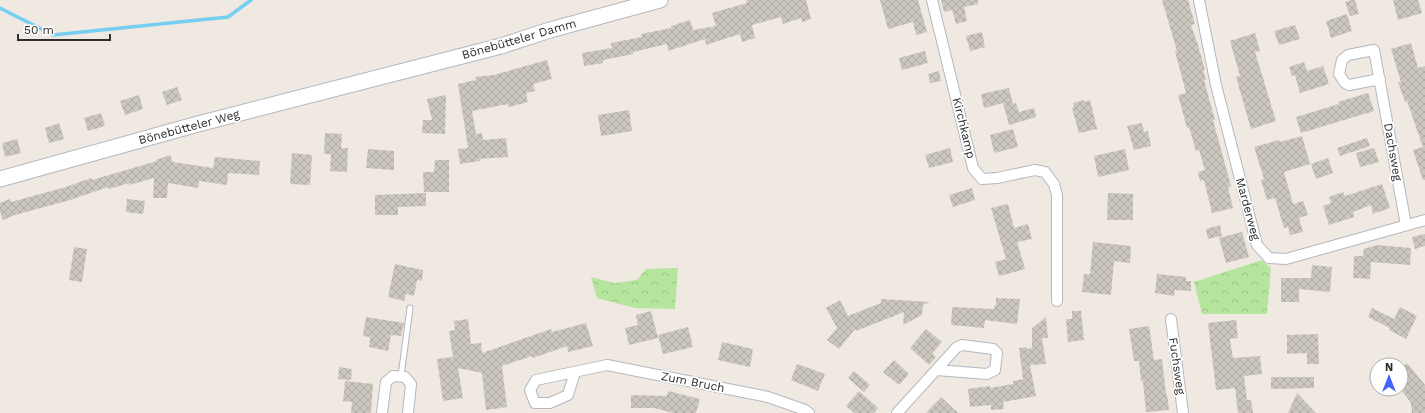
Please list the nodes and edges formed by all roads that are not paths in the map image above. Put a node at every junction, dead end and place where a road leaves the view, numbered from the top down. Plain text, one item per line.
1 (660, 0) edge
2 (932, 0) edge
3 (1199, 0) edge
4 (378, 77) joint
5 (1380, 79) dead end
6 (0, 179) edge
7 (1425, 220) edge
8 (1406, 225) junction
9 (1057, 301) dead end
10 (410, 308) dead end
11 (1171, 319) dead end
12 (936, 370) junction
13 (575, 372) dead end
14 (401, 376) junction
15 (382, 413) edge
16 (408, 413) edge
17 (808, 413) edge
18 (897, 413) edge
19 (1183, 413) edge

1 - 4 street, Bönebütteler Damm
2 - 9 street, Kirchkamp
3 - 8 street, Marderweg
4 - 6 street, Bönebütteler Weg
5 - 8 street, Dachsweg
7 - 8 street, Marderweg
10 - 14 lane
11 - 19 street, Fuchsweg
12 - 12 street
12 - 18 street
13 - 17 street, Zum Bruch
14 - 15 street
14 - 16 street

